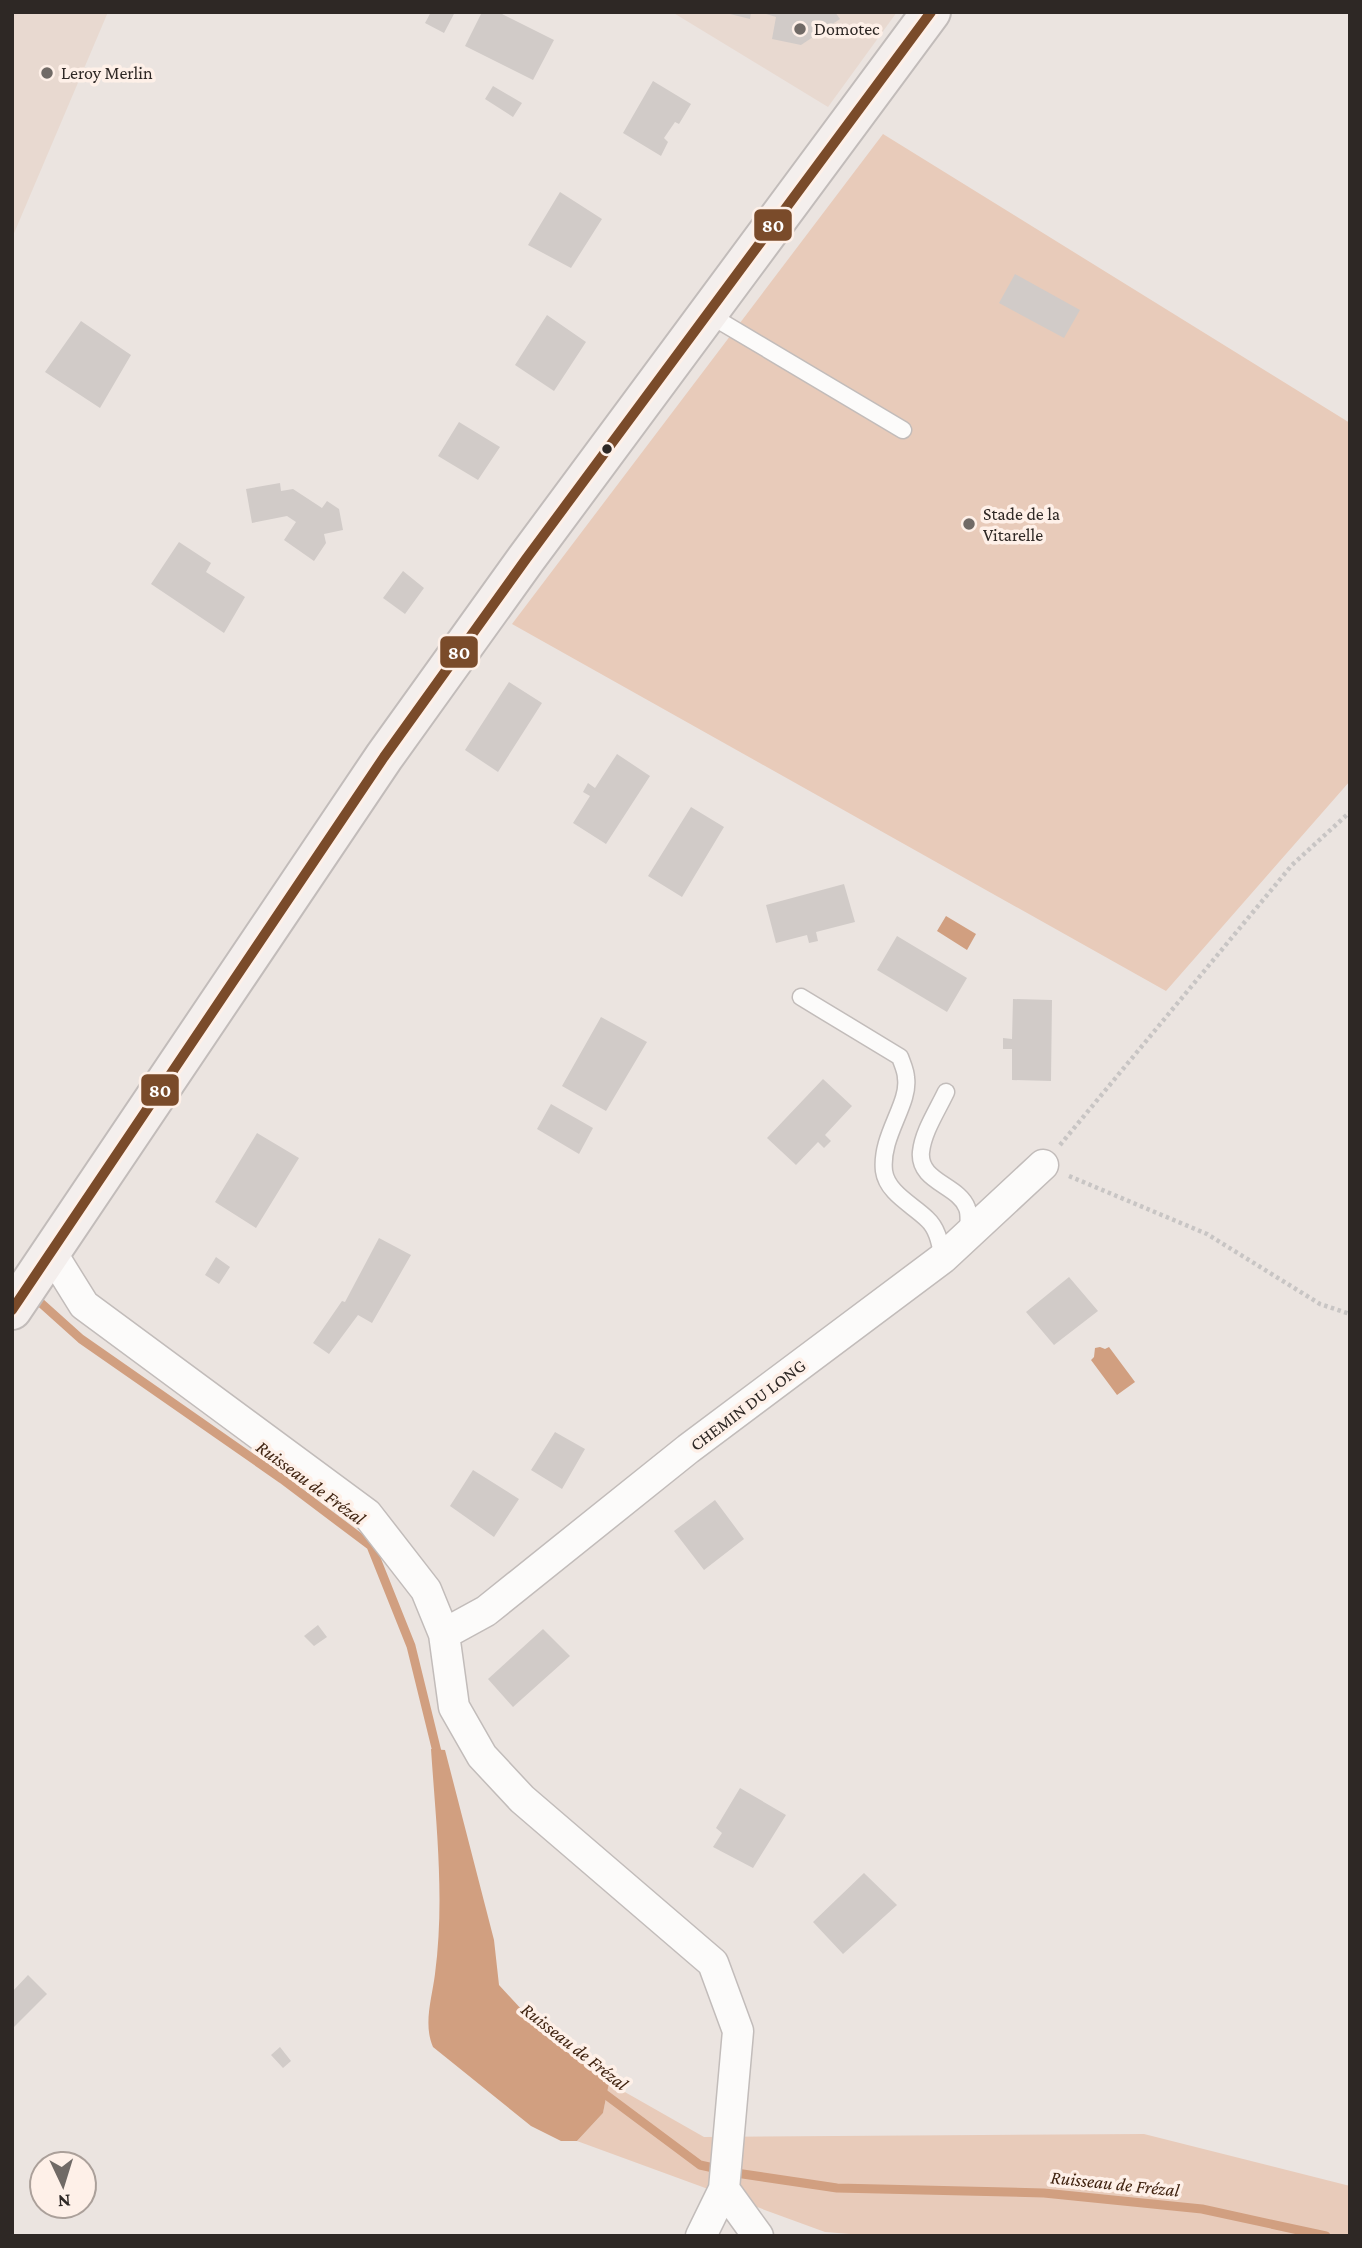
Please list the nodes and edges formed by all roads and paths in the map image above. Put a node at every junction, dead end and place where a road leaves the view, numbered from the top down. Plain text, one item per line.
1 (931, 12) edge
2 (708, 314) junction
3 (903, 430) dead end
4 (1350, 811) edge
5 (801, 997) dead end
6 (946, 1092) dead end
7 (1043, 1165) junction
8 (968, 1235) junction
9 (943, 1258) junction
10 (45, 1261) junction
11 (13, 1309) edge
12 (1350, 1314) edge
13 (444, 1634) junction
14 (724, 2189) junction
15 (701, 2236) edge
16 (758, 2236) edge

1 - 2 street
2 - 3 lane
2 - 10 street
4 - 7 path
5 - 9 lane
6 - 8 lane
7 - 8 street, CHEMIN DU LONG
7 - 12 path
8 - 9 street, CHEMIN DU LONG
9 - 13 street, CHEMIN DU LONG
10 - 11 street
10 - 13 street
13 - 14 street
14 - 15 street
14 - 16 street

